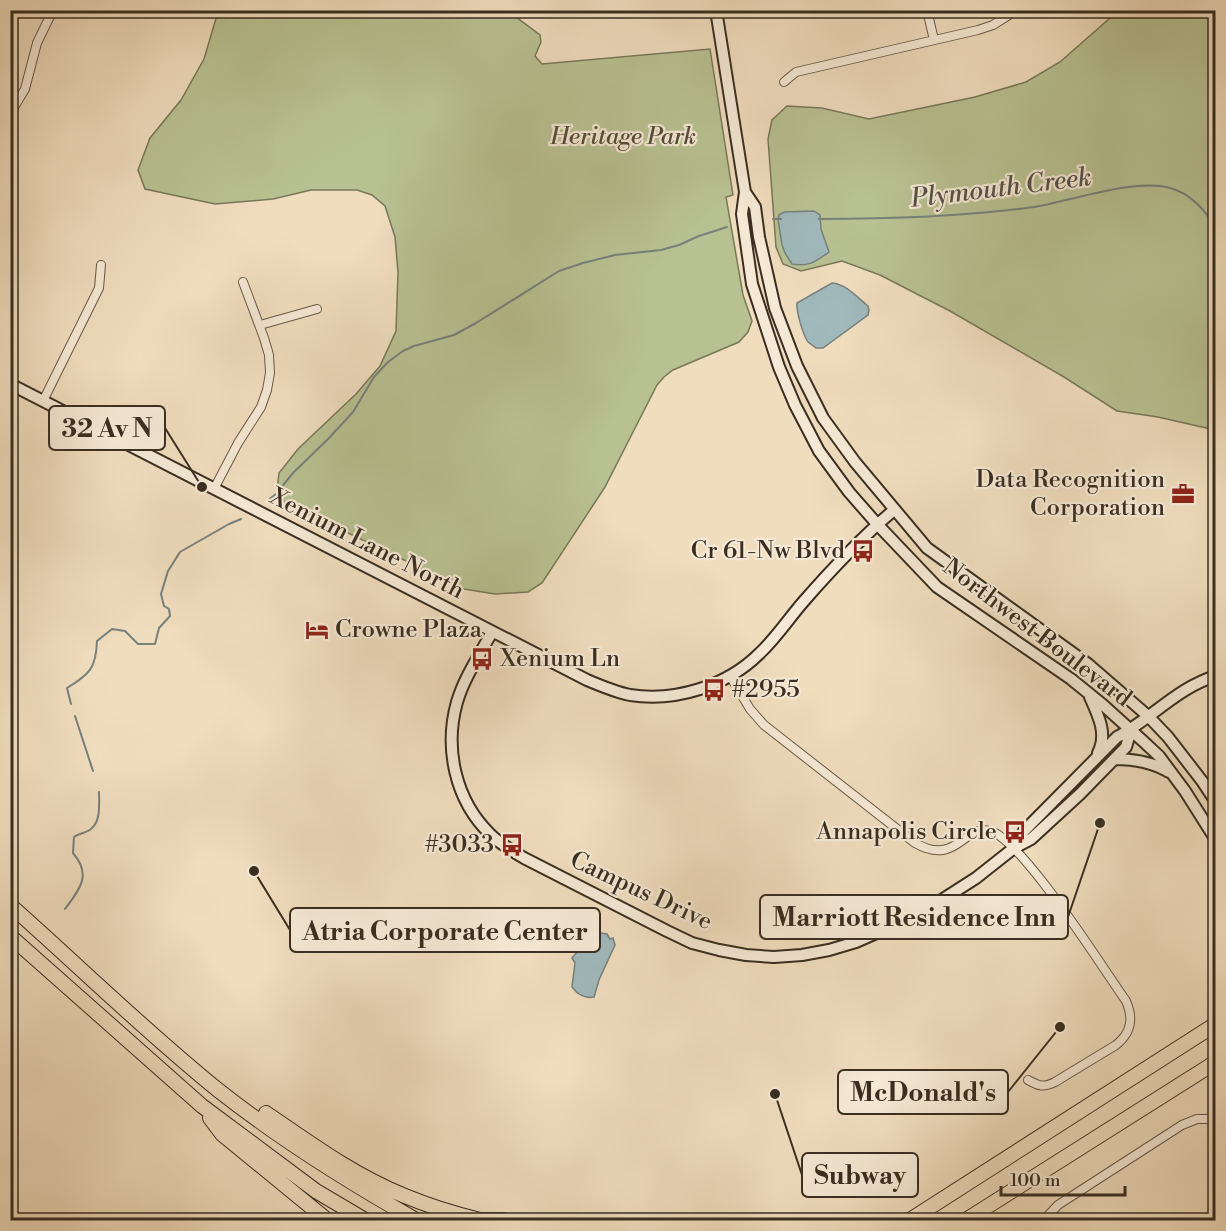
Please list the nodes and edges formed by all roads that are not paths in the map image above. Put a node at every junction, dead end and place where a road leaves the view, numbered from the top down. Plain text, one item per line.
1 (52, 10) edge
2 (716, 10) edge
3 (927, 10) edge
4 (1017, 10) edge
5 (934, 40) junction
6 (784, 82) dead end
7 (10, 114) edge
8 (744, 192) junction
9 (101, 265) dead end
10 (243, 282) dead end
11 (317, 309) dead end
12 (260, 325) junction
13 (10, 384) edge
14 (43, 401) junction
15 (214, 489) junction
16 (894, 510) junction
17 (877, 524) junction
18 (492, 632) junction
19 (730, 676) junction
20 (1215, 676) edge
21 (1089, 694) junction
22 (1148, 716) junction
23 (1131, 730) junction
24 (1096, 758) junction
25 (1115, 759) junction
26 (1173, 774) junction
27 (1215, 802) edge
28 (1215, 840) edge
29 (1014, 848) junction
30 (10, 905) edge
31 (10, 936) edge
32 (1215, 1024) edge
33 (144, 1027) junction
34 (1215, 1062) edge
35 (1028, 1080) dead end
36 (202, 1106) junction
37 (1215, 1119) edge
38 (479, 1220) edge
39 (327, 1221) edge
40 (365, 1221) edge
41 (416, 1221) edge
42 (503, 1221) edge
43 (910, 1221) edge
44 (966, 1221) edge
45 (1044, 1221) edge

1 - 7 street
2 - 8 street, Northwest Boulevard
3 - 5 street
4 - 5 street
5 - 6 street
8 - 16 street, Northwest Boulevard
8 - 17 street, Northwest Boulevard
9 - 14 street
10 - 12 street
11 - 12 street
12 - 15 street
13 - 14 street, Xenium Lane North
14 - 15 street, Xenium Lane North
15 - 18 street, Xenium Lane North
16 - 17 street, Xenium Lane North
16 - 22 street, Northwest Boulevard
17 - 19 street, Xenium Lane North
17 - 21 street, Northwest Boulevard
18 - 19 street, Xenium Lane North
18 - 29 street, Campus Drive
19 - 29 street
20 - 22 street, Campus Drive
21 - 23 street, Northwest Boulevard
21 - 24 street
22 - 23 street, Campus Drive
22 - 27 street, Northwest Boulevard
23 - 24 street, Campus Drive
23 - 25 street, Campus Drive
23 - 26 street, Northwest Boulevard
24 - 29 street, Campus Drive
25 - 26 street
25 - 29 street, Campus Drive
26 - 28 street, Northwest Boulevard
29 - 35 street
30 - 33 highway
31 - 36 highway
32 - 43 highway
33 - 38 highway
33 - 41 highway
34 - 44 highway
36 - 39 highway
36 - 40 highway
37 - 45 street
38 - 42 highway

